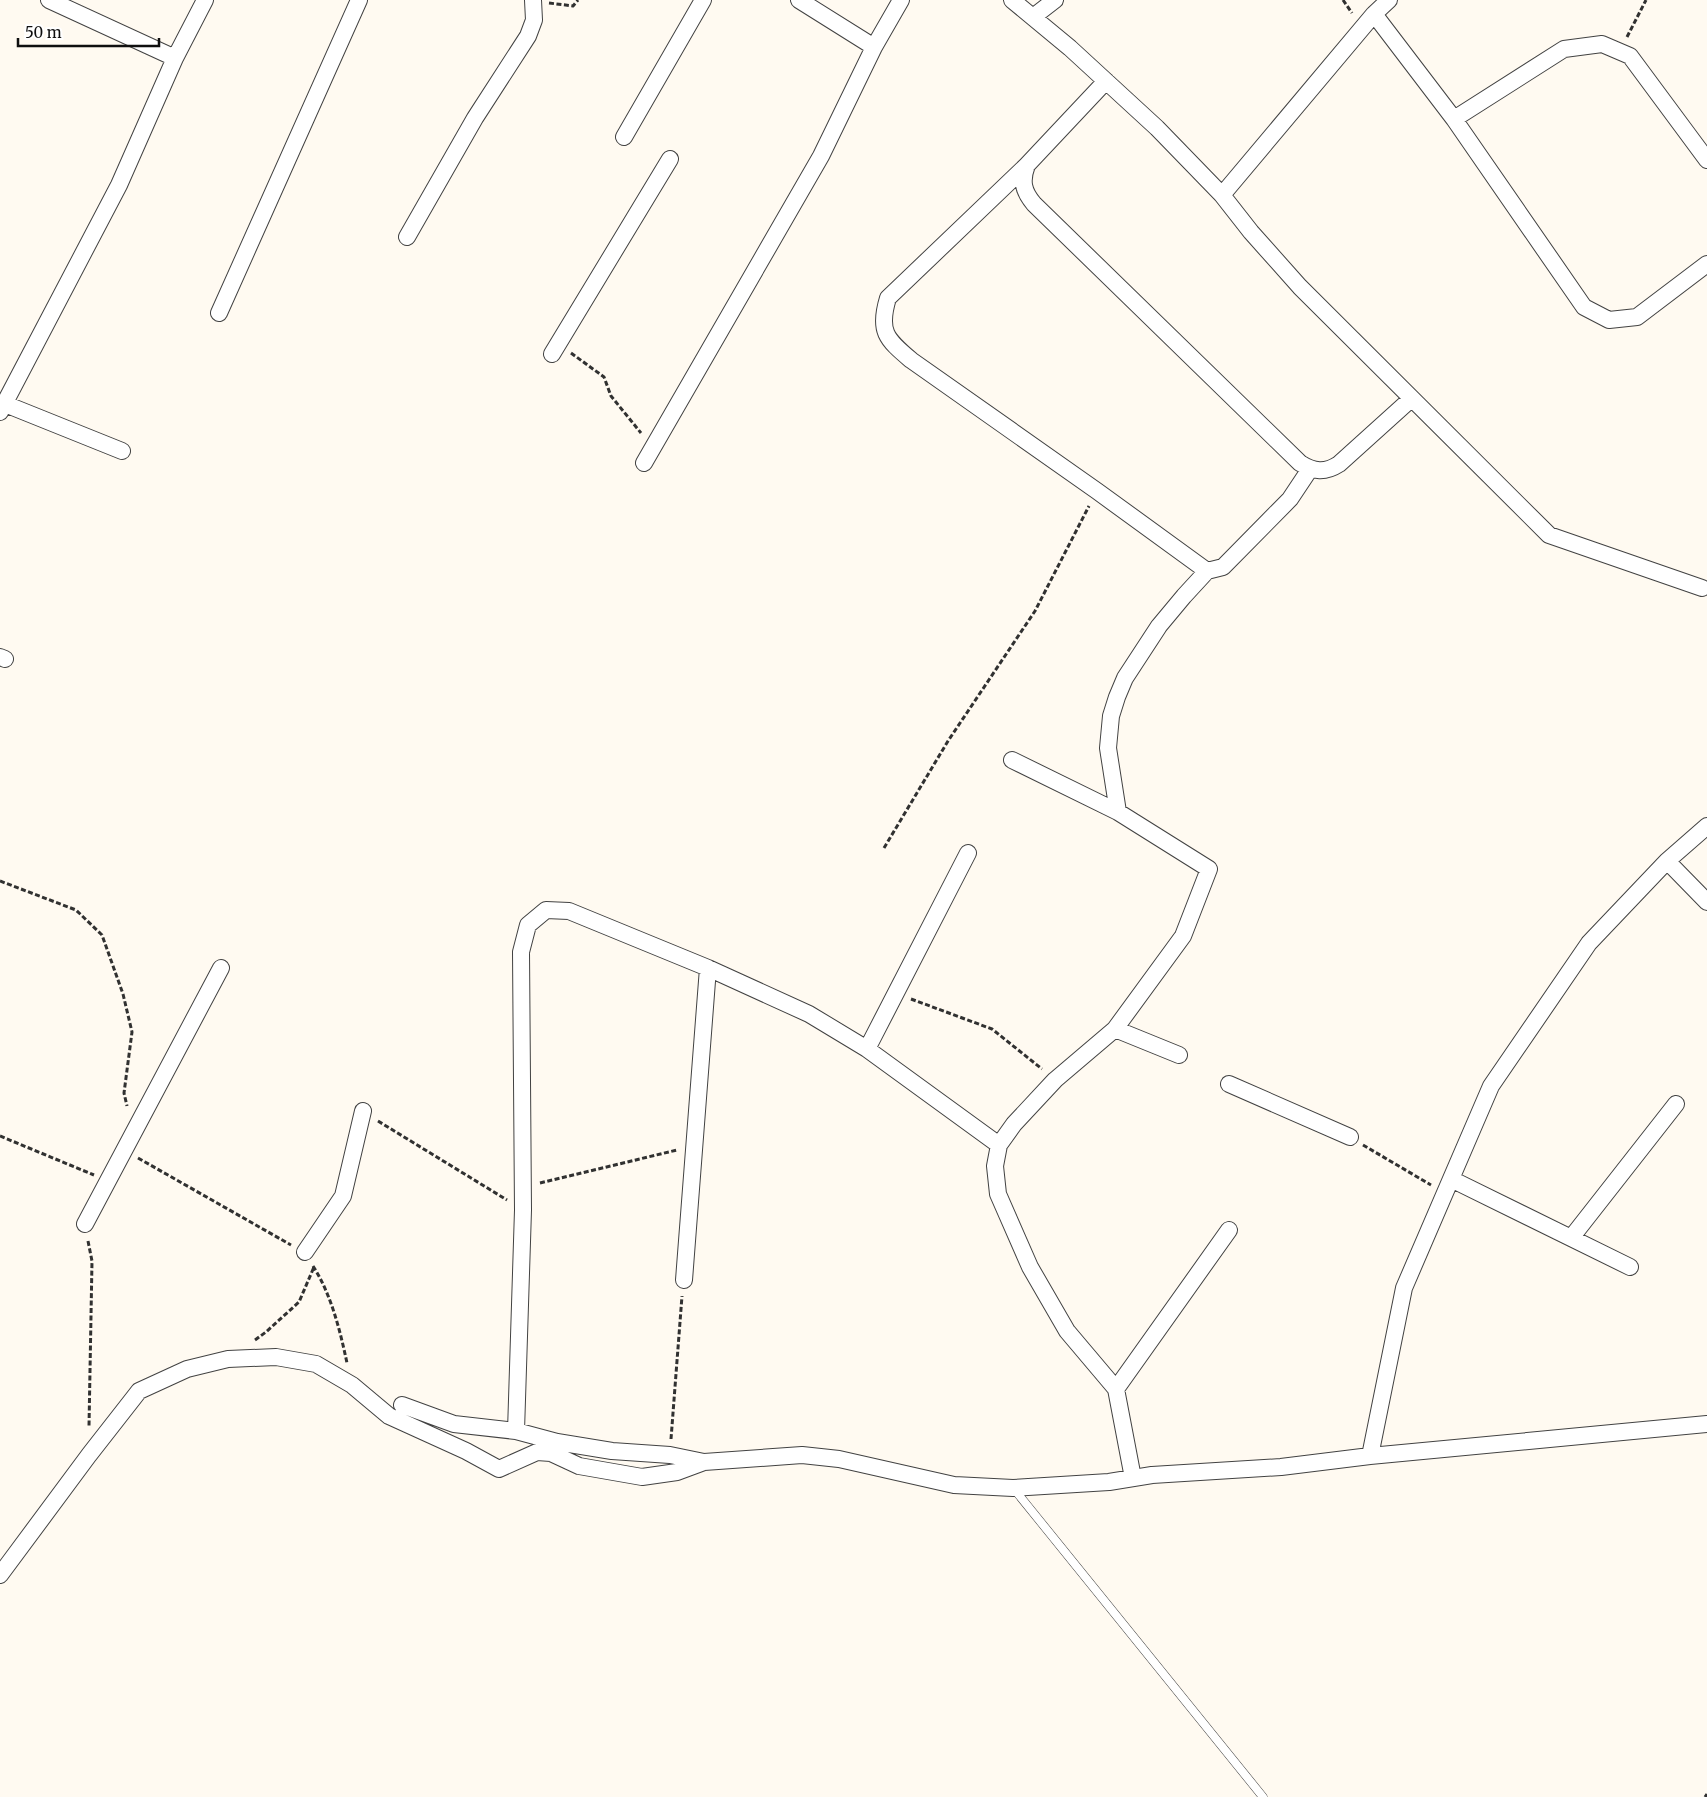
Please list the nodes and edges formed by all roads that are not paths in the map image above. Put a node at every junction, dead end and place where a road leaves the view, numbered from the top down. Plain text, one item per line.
1 (49, 0) edge
2 (205, 0) edge
3 (359, 0) edge
4 (533, 0) edge
5 (703, 0) edge
6 (799, 0) edge
7 (900, 0) edge
8 (1012, 0) edge
9 (1055, 0) edge
10 (1389, 0) edge
11 (1374, 14) junction
12 (1033, 17) junction
13 (874, 47) junction
14 (175, 58) junction
15 (1106, 81) junction
16 (1454, 119) junction
17 (624, 137) dead end
18 (670, 159) dead end
19 (1707, 160) edge
20 (1027, 165) junction
21 (1222, 195) junction
22 (407, 237) dead end
23 (1707, 264) edge
24 (219, 313) dead end
25 (555, 349) road end
26 (1411, 399) junction
27 (3, 408) edge
28 (122, 451) dead end
29 (644, 463) dead end
30 (1310, 469) junction
31 (1207, 571) junction
32 (1702, 588) dead end
33 (1012, 760) dead end
34 (1118, 812) junction
35 (1707, 826) edge
36 (968, 853) dead end
37 (1667, 861) junction
38 (1707, 902) edge
39 (221, 968) dead end
40 (708, 968) junction
41 (1115, 1030) junction
42 (867, 1050) junction
43 (1180, 1055) dead end
44 (1229, 1084) dead end
45 (1676, 1104) dead end
46 (363, 1111) road end
47 (1350, 1137) road end
48 (999, 1145) junction
49 (1448, 1186) junction
50 (85, 1224) road end
51 (1229, 1230) dead end
52 (1572, 1238) junction
53 (305, 1252) road end
54 (1630, 1267) dead end
55 (684, 1280) road end
56 (1116, 1389) junction
57 (402, 1405) dead end
58 (1707, 1424) edge
59 (516, 1431) junction
60 (554, 1448) junction
61 (1370, 1456) junction
62 (704, 1462) junction
63 (1133, 1478) junction
64 (1013, 1488) junction
65 (0, 1575) edge
66 (1263, 1797) edge

1 - 14 street
2 - 14 street
3 - 24 street
4 - 22 street
5 - 17 street
6 - 13 street
7 - 13 street
8 - 12 street
9 - 12 street
10 - 11 street
11 - 16 street
11 - 21 street
12 - 15 street
13 - 29 street
14 - 27 street
15 - 20 street
15 - 21 street
16 - 19 street
16 - 23 street
18 - 25 street
20 - 30 street
20 - 31 street
21 - 26 street
26 - 30 street
26 - 32 street
27 - 28 street
30 - 31 street
31 - 34 street
33 - 34 street
34 - 41 street
35 - 37 street
36 - 42 street
37 - 38 street
37 - 49 street
39 - 50 street
40 - 42 street
40 - 55 street
40 - 59 street
41 - 43 street
41 - 48 street
42 - 48 street
44 - 47 street
45 - 52 street
46 - 53 street
48 - 56 street
49 - 52 street
49 - 61 street
51 - 56 street
52 - 54 street
56 - 63 street
57 - 59 street
58 - 61 street
59 - 60 street
60 - 62 street
60 - 62 street
60 - 65 street
61 - 63 street
62 - 64 street
63 - 64 street
64 - 66 lane

